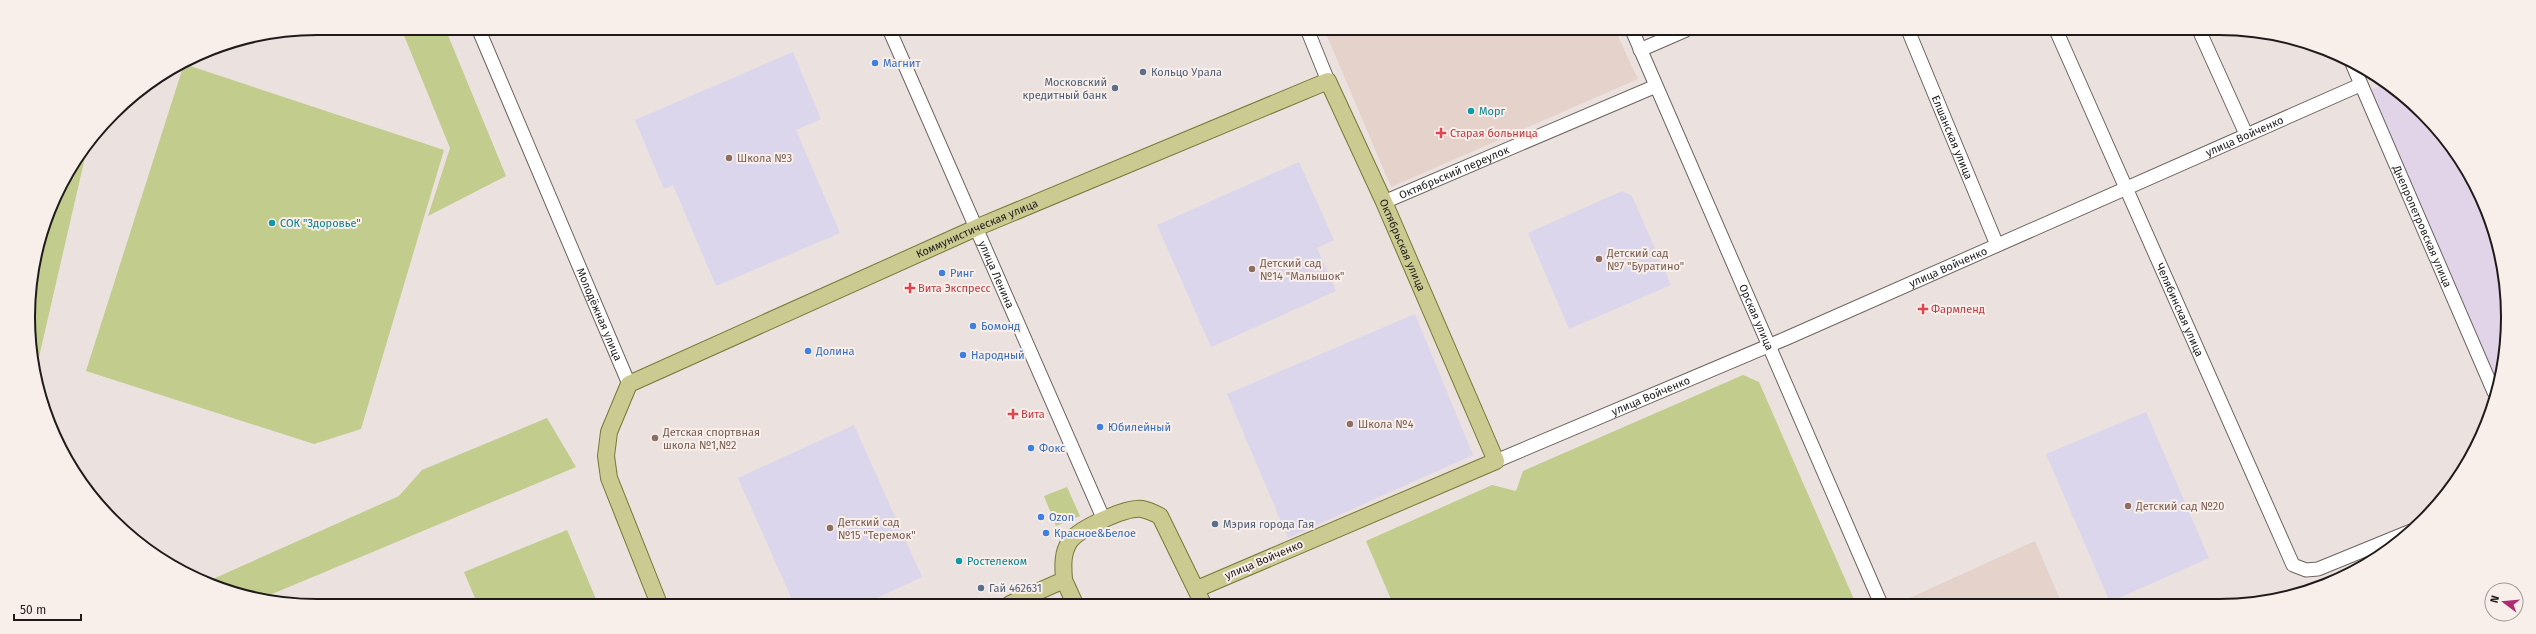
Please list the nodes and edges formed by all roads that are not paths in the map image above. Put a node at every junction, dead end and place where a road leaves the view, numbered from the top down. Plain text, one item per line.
1 (481, 35) edge
2 (892, 35) edge
3 (1309, 35) edge
4 (1634, 35) edge
5 (1674, 35) edge
6 (1910, 35) edge
7 (2058, 35) edge
8 (2201, 35) edge
9 (1640, 50) junction
10 (2354, 70) edge
11 (1328, 81) junction
12 (2360, 85) junction
13 (1656, 86) junction
14 (2246, 134) junction
15 (2126, 190) junction
16 (1384, 202) junction
17 (978, 227) junction
18 (1996, 245) junction
19 (1769, 346) junction
20 (629, 384) junction
21 (2492, 387) edge
22 (1496, 461) junction
23 (1104, 520) junction
24 (2396, 537) edge
25 (1064, 580) junction
26 (1197, 589) junction
27 (657, 599) edge
28 (1021, 599) edge
29 (1073, 599) edge
30 (1201, 599) edge
31 (1880, 599) edge

1 - 20 street, Молодёжная улица
2 - 17 street, улица Ленина
3 - 11 street, Октябрьская улица
4 - 9 street, Орская улица
5 - 9 street
6 - 18 street, Елшанская улица
7 - 15 street, Челябинская улица
8 - 14 street
9 - 13 street, Орская улица
10 - 12 street, Днепропетровская улица
11 - 16 main road, Октябрьская улица
11 - 17 main road, Коммунистическая улица
12 - 14 street, улица Войченко
12 - 21 street, Днепропетровская улица
13 - 16 street, Октябрьский переулок
13 - 19 street, Орская улица
14 - 15 street, улица Войченко
15 - 18 street, улица Войченко
15 - 24 street, Челябинская улица
16 - 22 main road, Октябрьская улица
17 - 20 main road, Коммунистическая улица
17 - 23 street, улица Ленина
18 - 19 street, улица Войченко
19 - 22 street, улица Войченко
19 - 31 street, Орская улица
20 - 27 main road
22 - 26 main road, улица Войченко
23 - 25 main road
23 - 26 main road
25 - 28 main road
25 - 29 main road
26 - 30 main road

